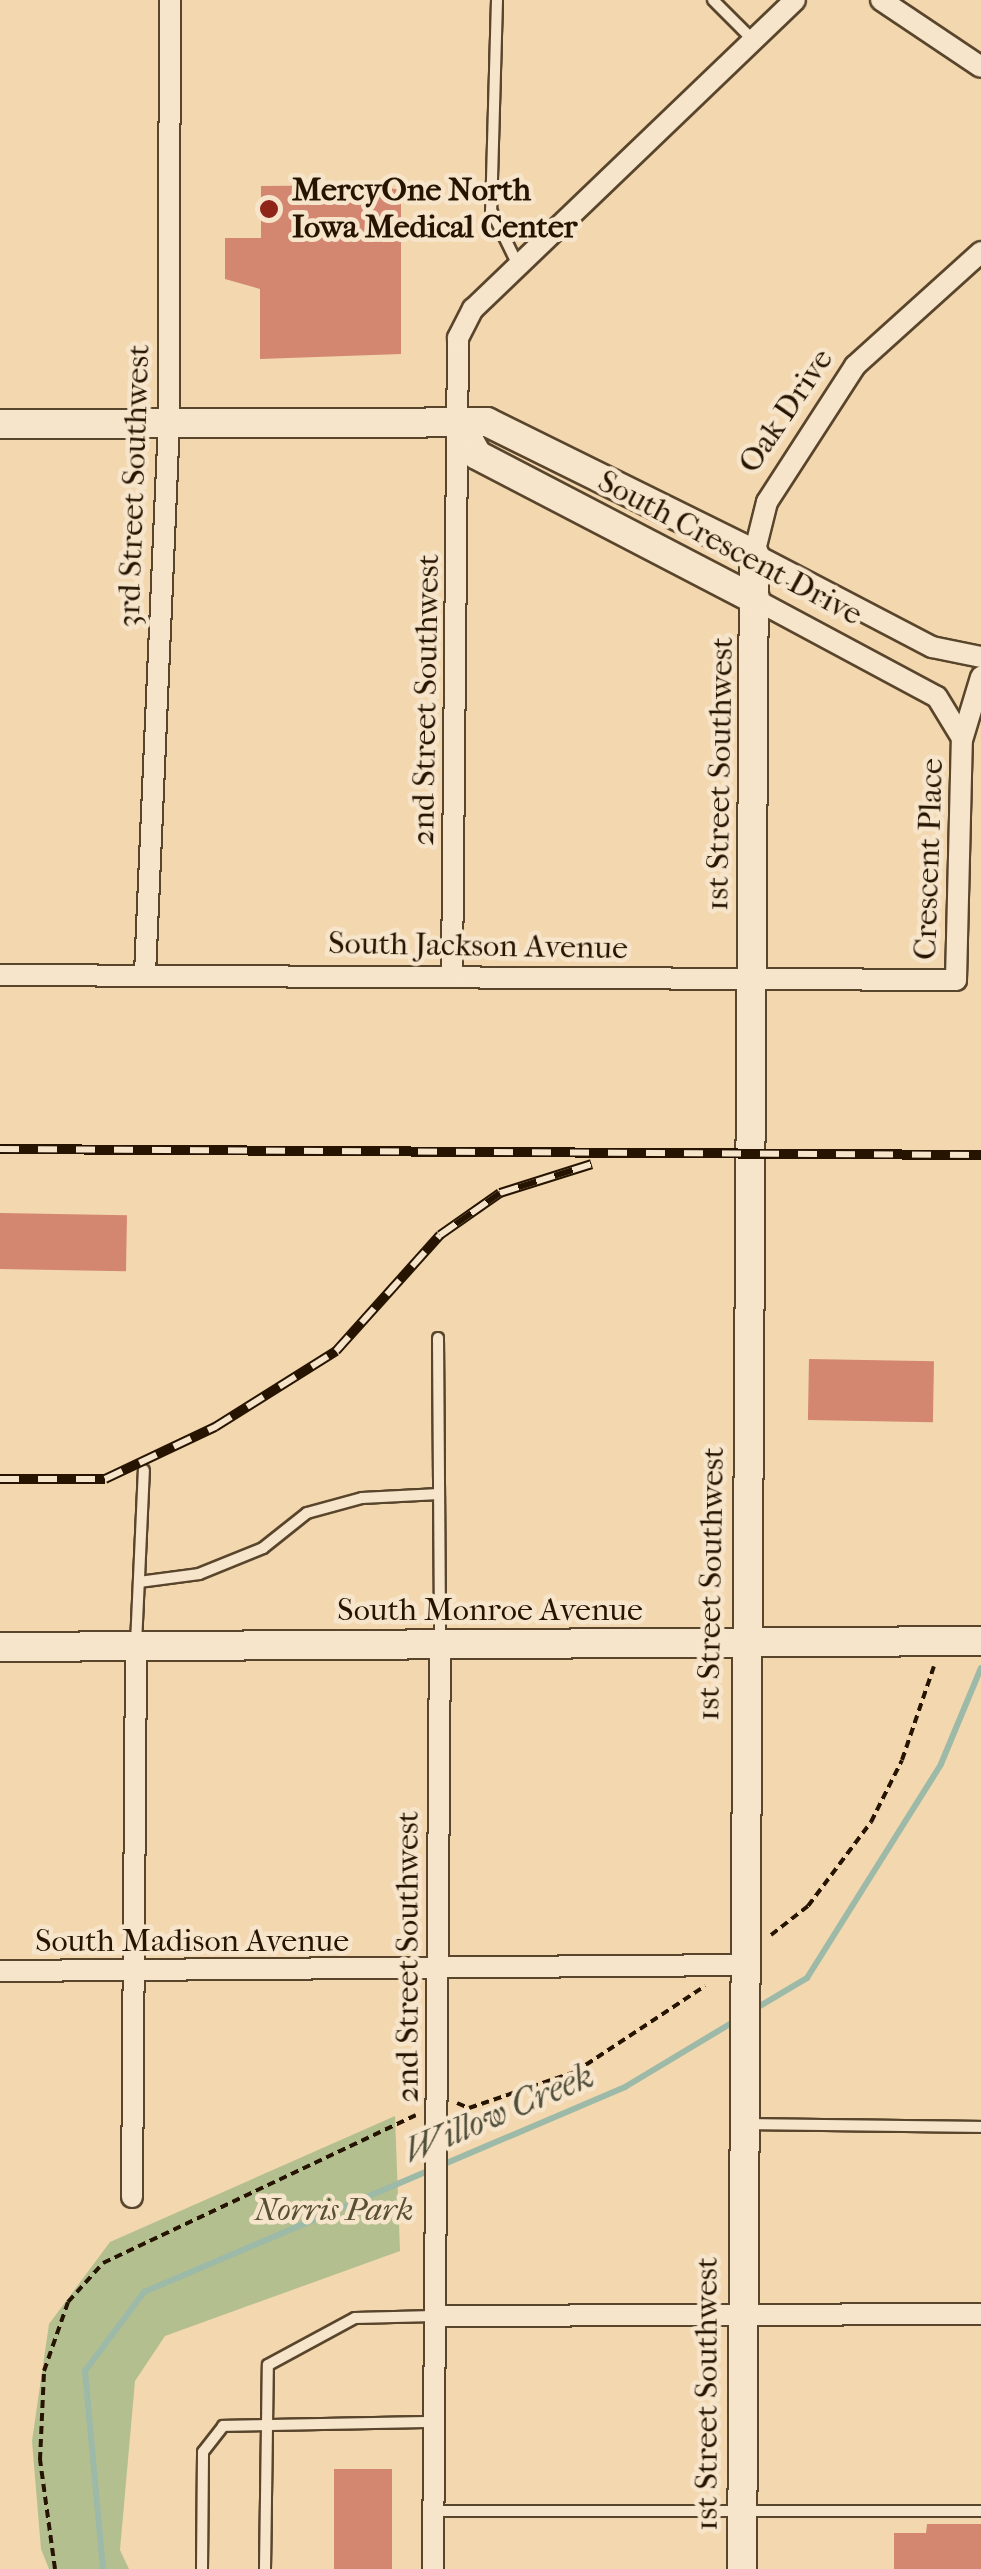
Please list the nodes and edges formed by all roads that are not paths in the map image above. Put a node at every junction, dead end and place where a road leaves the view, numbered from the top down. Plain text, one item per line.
1 (170, 0) edge
2 (497, 0) edge
3 (713, 0) edge
4 (794, 0) edge
5 (881, 0) edge
6 (753, 40) junction
7 (981, 67) edge
8 (981, 252) edge
9 (519, 266) junction
10 (169, 422) junction
11 (0, 424) edge
12 (460, 424) junction
13 (754, 554) junction
14 (756, 600) junction
15 (981, 658) edge
16 (981, 677) edge
17 (962, 740) junction
18 (145, 974) junction
19 (0, 975) edge
20 (452, 976) junction
21 (752, 979) junction
22 (956, 980) joint
23 (438, 1338) dead end
24 (144, 1470) dead end
25 (440, 1494) junction
26 (139, 1582) junction
27 (981, 1641) edge
28 (745, 1644) junction
29 (440, 1645) junction
30 (136, 1647) junction
31 (0, 1648) edge
32 (744, 1968) junction
33 (0, 1971) edge
34 (133, 1971) junction
35 (438, 1972) junction
36 (743, 2124) junction
37 (981, 2128) edge
38 (132, 2197) dead end
39 (981, 2314) edge
40 (742, 2315) junction
41 (435, 2316) junction
42 (267, 2420) junction
43 (434, 2422) junction
44 (434, 2511) junction
45 (742, 2512) junction
46 (981, 2512) edge
47 (202, 2569) edge
48 (264, 2569) edge
49 (433, 2569) edge
50 (742, 2569) edge

1 - 10 street, 3rd Street Southwest
2 - 9 lane
3 - 6 lane
4 - 6 street, 2nd Street Southwest
5 - 7 street
6 - 9 street, 2nd Street Southwest
8 - 13 street, Oak Drive
9 - 12 street, 2nd Street Southwest
10 - 11 main road, South Crescent Drive
10 - 12 main road, South Crescent Drive
10 - 18 street, 3rd Street Southwest
12 - 13 main road, South Crescent Drive
12 - 14 main road, South Crescent Drive
12 - 20 street, 2nd Street Southwest
13 - 14 main road, Oak Drive
13 - 15 street, South Crescent Drive
14 - 17 street, South Crescent Drive
14 - 21 main road, 1st Street Southwest
16 - 17 street, Crescent Place
17 - 22 street, Crescent Place
18 - 19 street, South Jackson Avenue
18 - 20 street, South Jackson Avenue
20 - 21 street, South Jackson Avenue
21 - 22 street, South Jackson Avenue
21 - 28 main road, 1st Street Southwest
23 - 25 lane
24 - 26 lane
25 - 26 lane
25 - 29 lane
26 - 30 lane
27 - 28 main road, South Monroe Avenue
28 - 29 main road, South Monroe Avenue
28 - 32 main road, 1st Street Southwest
29 - 30 main road, South Monroe Avenue
29 - 35 street, 2nd Street Southwest
30 - 31 main road, South Monroe Avenue
30 - 34 street
32 - 35 street, South Madison Avenue
32 - 36 main road, 1st Street Southwest
33 - 34 street, South Madison Avenue
34 - 35 street, South Madison Avenue
34 - 38 street
35 - 41 street, 2nd Street Southwest
36 - 37 lane
36 - 40 main road, 1st Street Southwest
39 - 40 street
40 - 41 street
40 - 45 main road, 1st Street Southwest
41 - 42 lane
41 - 43 street, 2nd Street Southwest
42 - 43 lane
42 - 47 lane
42 - 48 lane
43 - 44 street, 2nd Street Southwest
44 - 45 lane
44 - 49 street, 2nd Street Southwest
45 - 46 lane
45 - 50 main road, 1st Street Southwest

